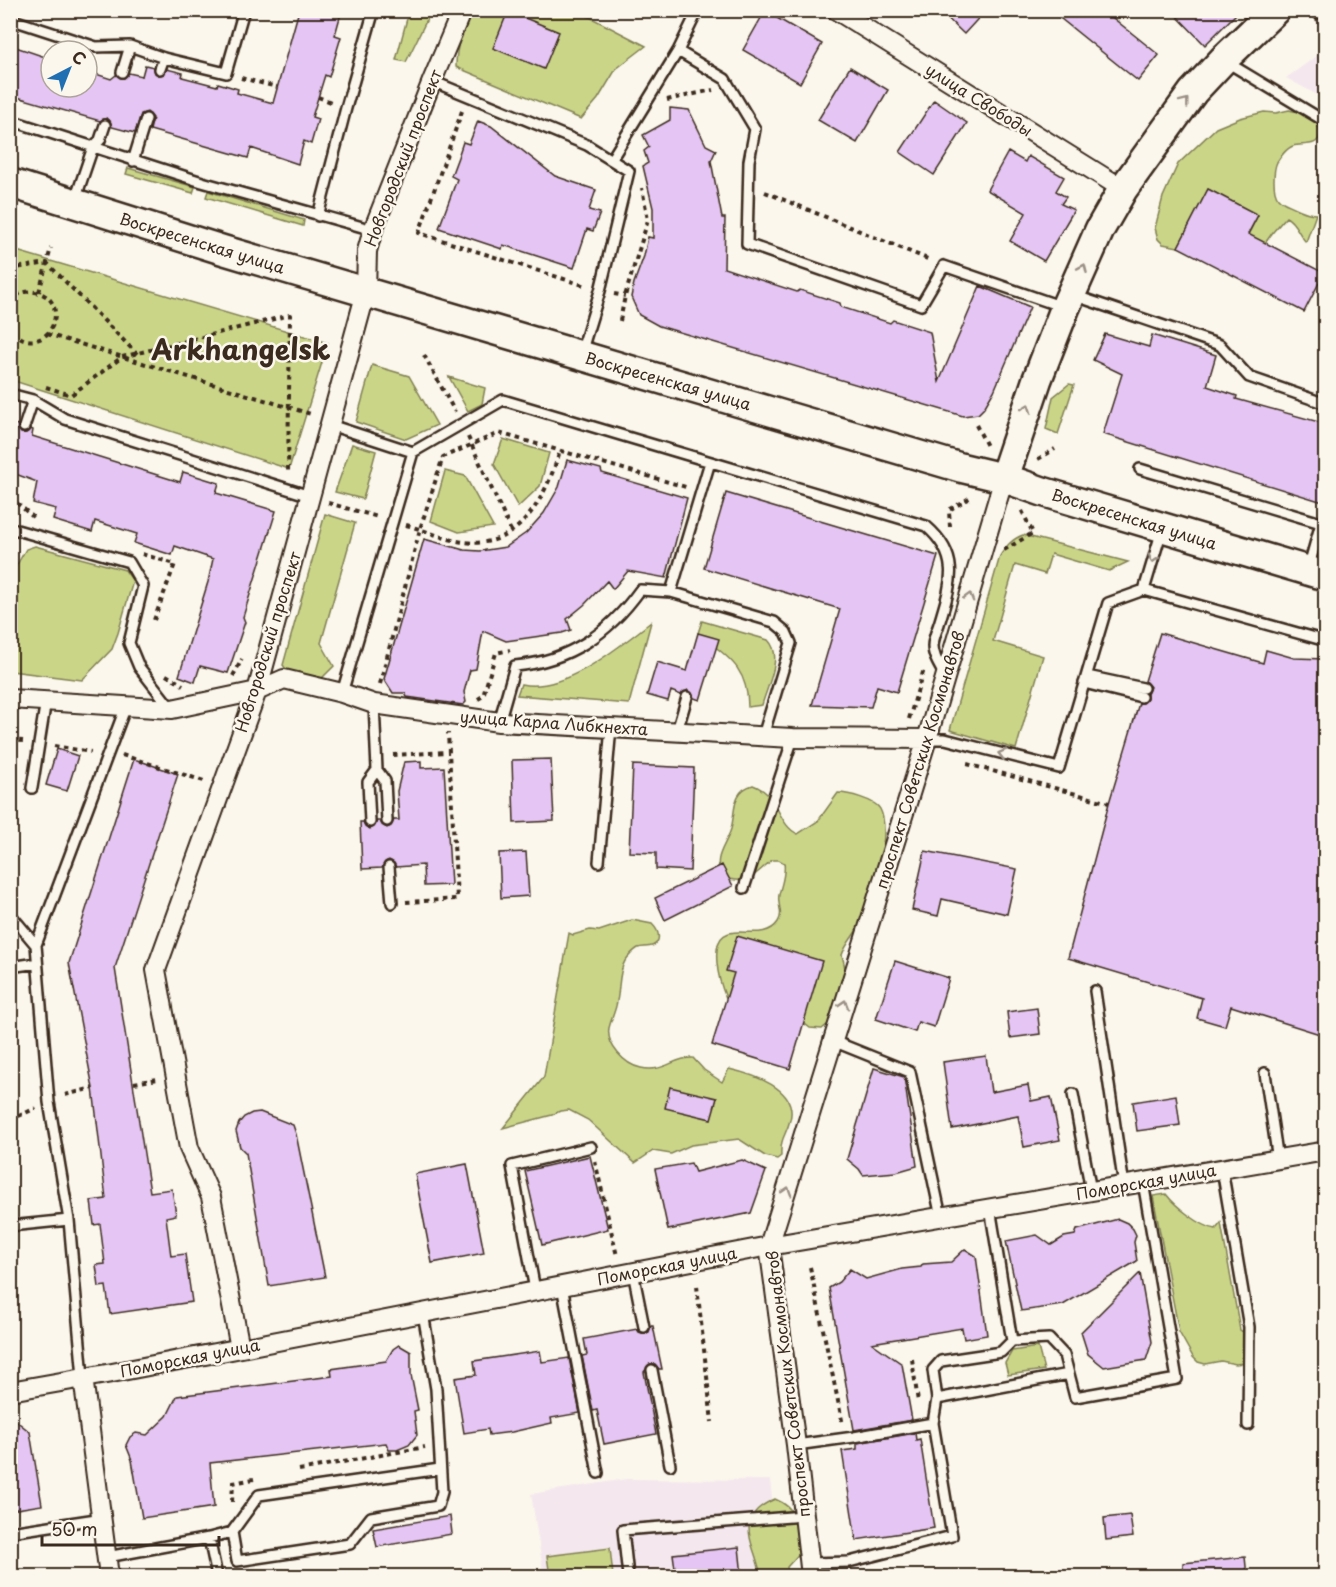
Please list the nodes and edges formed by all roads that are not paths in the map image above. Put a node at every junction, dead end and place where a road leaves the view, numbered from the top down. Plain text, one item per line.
1 (244, 10) edge
2 (374, 10) edge
3 (462, 10) edge
4 (698, 10) edge
5 (836, 10) edge
6 (1275, 10) edge
7 (10, 19) edge
8 (130, 46) junction
9 (678, 51) junction
10 (164, 58) junction
11 (1223, 60) junction
12 (160, 69) dead end
13 (123, 72) dead end
14 (432, 81) junction
15 (146, 119) dead end
16 (10, 120) edge
17 (1326, 122) edge
18 (105, 125) dead end
19 (93, 147) junction
20 (611, 160) junction
21 (133, 161) junction
22 (10, 183) edge
23 (1123, 189) junction
24 (73, 204) junction
25 (318, 216) junction
26 (373, 230) junction
27 (366, 292) junction
28 (1068, 301) junction
29 (580, 356) junction
30 (10, 394) edge
31 (33, 400) junction
32 (1326, 404) edge
33 (326, 421) junction
34 (24, 427) dead end
35 (413, 452) junction
36 (710, 462) junction
37 (1140, 470) dead end
38 (1004, 478) junction
39 (317, 499) junction
40 (10, 528) edge
41 (1162, 528) junction
42 (1316, 574) edge
43 (1144, 590) junction
44 (671, 592) junction
45 (1326, 641) edge
46 (945, 676) junction
47 (1085, 679) junction
48 (257, 691) junction
49 (1142, 692) dead end
50 (342, 693) junction
51 (687, 697) dead end
52 (10, 699) edge
53 (46, 700) junction
54 (374, 704) junction
55 (127, 706) junction
56 (172, 709) junction
57 (499, 722) junction
58 (611, 727) junction
59 (677, 731) junction
60 (763, 736) junction
61 (793, 738) junction
62 (927, 740) junction
63 (377, 770) junction
64 (32, 788) dead end
65 (387, 821) dead end
66 (370, 822) dead end
67 (599, 862) dead end
68 (390, 867) dead end
69 (744, 888) dead end
70 (392, 903) road end
71 (10, 914) edge
72 (36, 945) junction
73 (37, 963) junction
74 (10, 967) edge
75 (1095, 991) dead end
76 (833, 1041) junction
77 (1265, 1073) dead end
78 (1073, 1094) dead end
79 (591, 1147) road end
80 (1326, 1151) edge
81 (1278, 1160) junction
82 (1222, 1169) junction
83 (1143, 1182) junction
84 (1124, 1186) junction
85 (1091, 1191) junction
86 (990, 1209) junction
87 (941, 1217) junction
88 (69, 1220) junction
89 (10, 1226) edge
90 (769, 1246) junction
91 (633, 1272) junction
92 (562, 1286) junction
93 (536, 1290) junction
94 (423, 1313) junction
95 (644, 1327) dead end
96 (1012, 1341) junction
97 (240, 1348) junction
98 (652, 1370) dead end
99 (1069, 1374) junction
100 (83, 1377) junction
101 (10, 1391) edge
102 (937, 1399) junction
103 (933, 1423) junction
104 (1248, 1425) dead end
105 (796, 1445) junction
106 (670, 1465) dead end
107 (441, 1469) junction
108 (598, 1473) dead end
109 (804, 1516) junction
110 (103, 1518) junction
111 (10, 1532) edge
112 (231, 1532) junction
113 (209, 1538) junction
114 (107, 1557) junction
115 (810, 1570) edge
116 (109, 1576) edge
117 (217, 1576) edge
118 (628, 1576) edge

1 - 10 lane
2 - 25 lane
3 - 14 street, Новгородский проспект
4 - 9 lane
5 - 23 street, улица Свободы
6 - 11 main road, проспект Советских Космонавтов
7 - 8 lane
8 - 10 lane
8 - 13 lane
9 - 20 lane
9 - 28 lane
10 - 12 lane
11 - 17 lane
23 -> 11 main road, проспект Советских Космонавтов
14 - 20 lane
14 - 26 street, Новгородский проспект
15 - 21 lane
16 - 19 lane
18 - 19 lane
19 - 21 lane
19 - 24 lane
20 - 29 lane
21 - 25 lane
22 - 24 main road, Воскресенская улица
28 -> 23 main road, проспект Советских Космонавтов
24 - 27 main road, Воскресенская улица
25 - 26 lane
26 - 27 street, Новгородский проспект
27 - 29 main road, Воскресенская улица
27 - 33 street, Новгородский проспект
28 - 32 lane
38 -> 28 main road, проспект Советских Космонавтов
29 - 38 main road, Воскресенская улица
30 - 31 lane
31 - 34 lane
31 - 39 lane
33 - 35 lane
33 - 39 street, Новгородский проспект
35 - 36 lane
35 - 50 lane
36 - 44 lane
36 - 46 lane
37 - 42 lane
38 - 41 main road, Воскресенская улица
46 -> 38 street, проспект Советских Космонавтов
39 - 48 street, Новгородский проспект
40 - 56 lane
41 - 42 main road, Воскресенская улица
41 -> 43 lane
43 - 45 lane
43 - 47 lane
44 - 57 lane
44 - 60 lane
46 - 62 street, проспект Советских Космонавтов
47 - 49 lane
47 -> 62 lane
48 - 50 street, улица Карла Либкнехта
48 - 56 street, улица Карла Либкнехта
48 - 97 street, Новгородский проспект
50 - 54 street, улица Карла Либкнехта
51 - 59 lane
52 - 53 street, улица Карла Либкнехта
53 - 55 street, улица Карла Либкнехта
53 - 64 lane
54 - 57 street, улица Карла Либкнехта
54 - 63 lane
55 - 56 street, улица Карла Либкнехта
55 - 72 lane
57 - 58 street, улица Карла Либкнехта
58 - 59 street, улица Карла Либкнехта
58 - 67 lane
59 - 60 street, улица Карла Либкнехта
60 - 61 street, улица Карла Либкнехта
61 - 62 street, улица Карла Либкнехта
61 - 69 lane
76 -> 62 street, проспект Советских Космонавтов
63 - 65 lane
63 - 66 lane
68 - 70 lane
71 - 72 lane
72 - 73 lane
73 - 74 lane
73 - 88 lane
75 - 84 lane
76 - 87 lane
90 -> 76 street, проспект Советских Космонавтов
77 - 81 lane
78 - 85 lane
79 - 93 lane
80 - 81 street, Поморская улица
81 - 82 street, Поморская улица
82 - 83 street, Поморская улица
82 - 104 lane
83 - 84 street, Поморская улица
83 - 99 lane
84 - 85 street, Поморская улица
85 - 86 street, Поморская улица
86 - 87 street, Поморская улица
86 - 96 lane
87 - 90 street, Поморская улица
88 - 89 lane
88 - 100 lane
90 - 91 street, Поморская улица
90 - 105 street, проспект Советских Космонавтов
91 - 92 street, Поморская улица
91 - 95 lane
92 - 93 street, Поморская улица
92 - 108 lane
93 - 94 street, Поморская улица
94 - 97 street, Поморская улица
94 - 107 lane
96 - 99 lane
96 - 102 lane
97 - 100 street, Поморская улица
98 - 106 lane
99 - 102 lane
100 - 101 street, Поморская улица
100 - 110 street
102 - 103 lane
103 - 105 lane
103 - 115 lane
105 - 109 street, проспект Советских Космонавтов
107 - 112 lane
107 - 112 lane
109 - 115 street, проспект Советских Космонавтов
109 - 118 lane
110 - 111 lane
110 - 114 street
112 - 113 lane
113 - 114 lane
113 - 117 lane
114 - 116 street

